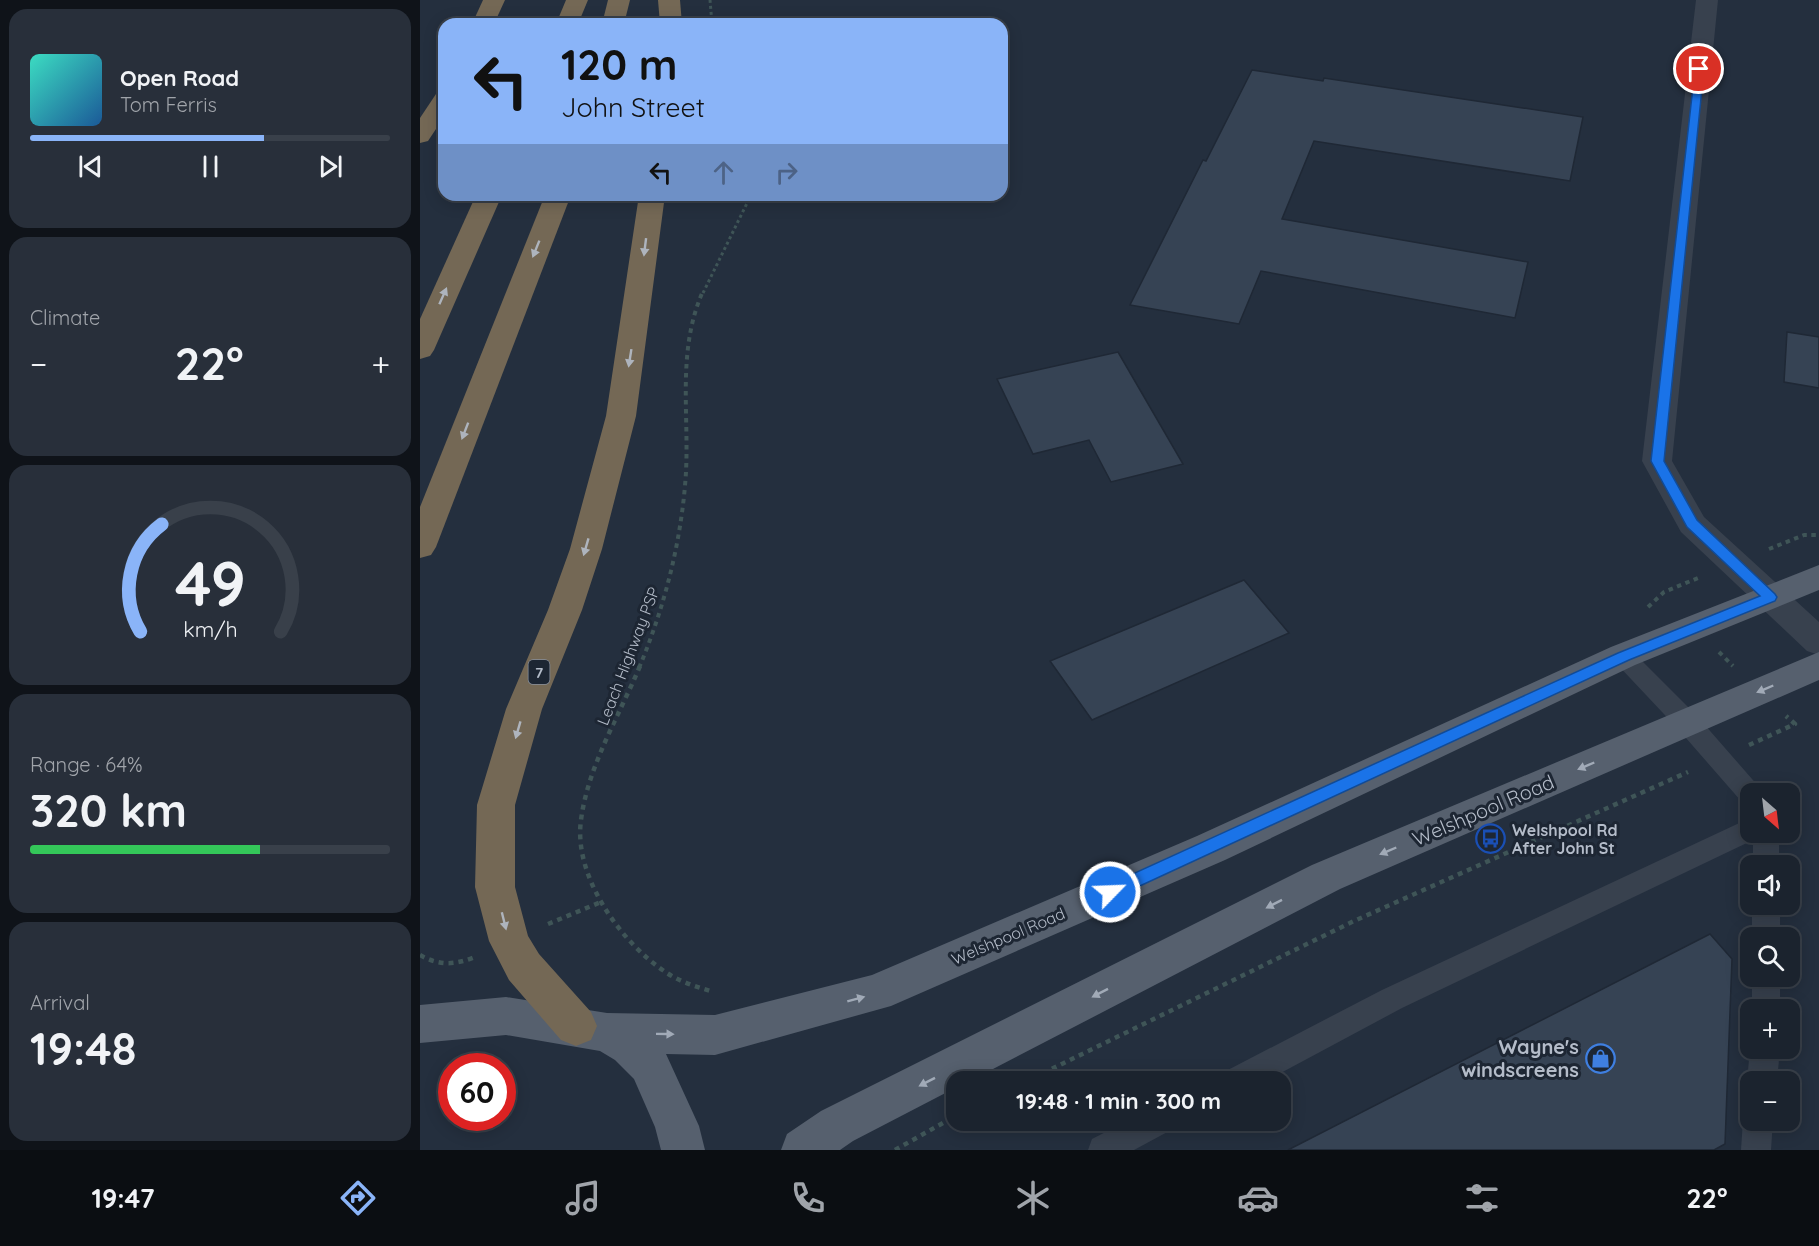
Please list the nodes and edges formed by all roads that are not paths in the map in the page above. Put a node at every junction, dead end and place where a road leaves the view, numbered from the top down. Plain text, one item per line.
1 (494, 0) edge
2 (577, 0) edge
3 (619, 0) edge
4 (669, 0) edge
5 (1707, 0) edge
6 (486, 18) edge
7 (570, 18) edge
8 (614, 18) edge
9 (670, 18) edge
10 (438, 108) edge
11 (420, 136) edge
12 (486, 201) edge
13 (556, 201) edge
14 (651, 201) edge
15 (420, 350) edge
16 (420, 547) edge
17 (1819, 577) edge
18 (1770, 597) junction
19 (1819, 642) edge
20 (1623, 656) junction
21 (1819, 665) edge
22 (1689, 723) junction
23 (1741, 783) edge
24 (1740, 835) edge
25 (420, 1024) edge
26 (592, 1030) junction
27 (1255, 1071) edge
28 (1139, 1131) edge
29 (1757, 1131) edge
30 (683, 1150) edge
31 (802, 1150) edge
32 (1103, 1150) edge
33 (1756, 1150) edge

1 - 6 highway
2 - 7 highway
3 - 8 highway
4 - 9 highway
5 - 18 street
10 - 11 highway
15 -> 12 highway
13 -> 16 highway
14 -> 26 highway, 7
17 - 18 main road, Welshpool Road
18 - 19 street
18 - 20 main road, Welshpool Road
20 - 22 lane
26 -> 20 main road, Welshpool Road
21 -> 22 main road, Welshpool Road
22 - 23 lane
22 -> 31 main road, Welshpool Road
24 - 27 lane
25 - 26 main road, Welshpool Road
26 - 30 main road
28 - 32 lane
29 - 33 lane

